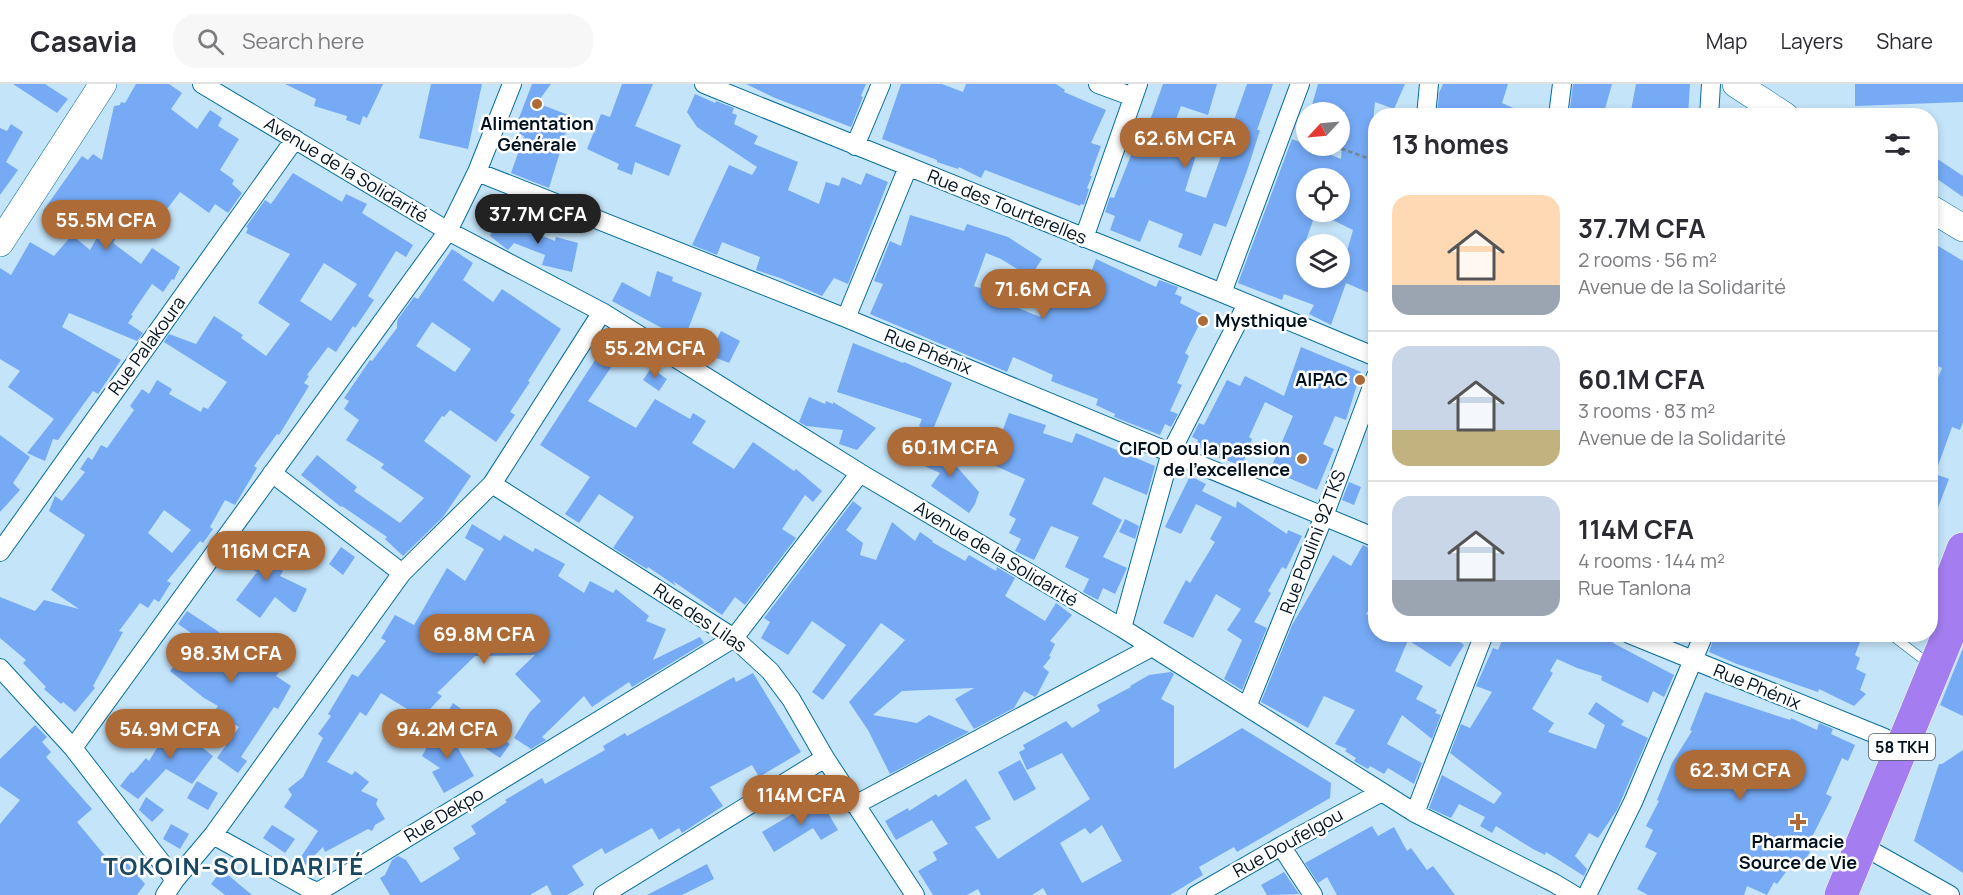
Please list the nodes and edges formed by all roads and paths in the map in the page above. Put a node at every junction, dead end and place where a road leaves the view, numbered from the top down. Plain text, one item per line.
1 (103, 84) edge
2 (202, 84) edge
3 (512, 84) edge
4 (881, 84) edge
5 (1098, 84) edge
6 (1300, 84) edge
7 (1429, 84) edge
8 (1562, 84) edge
9 (1711, 84) edge
10 (1736, 84) edge
11 (716, 86) edge
12 (1136, 91) edge
13 (1427, 108) edge
14 (1559, 108) edge
15 (1710, 108) edge
16 (1773, 108) edge
17 (295, 139) junction
18 (855, 146) junction
19 (1350, 152) edge
20 (1368, 158) edge
21 (908, 167) junction
22 (477, 172) junction
23 (1938, 213) edge
24 (1963, 228) edge
25 (448, 231) junction
26 (1084, 237) junction
27 (0, 243) edge
28 (1222, 293) junction
29 (1247, 304) junction
30 (602, 312) junction
31 (846, 318) junction
32 (1368, 354) edge
33 (1368, 398) edge
34 (1171, 452) junction
35 (272, 473) junction
36 (860, 473) junction
37 (492, 484) junction
38 (1324, 516) junction
39 (1368, 535) edge
40 (1963, 549) edge
41 (0, 552) edge
42 (402, 573) junction
43 (1943, 594) edge
44 (1938, 609) edge
45 (1938, 609) edge
46 (1122, 628) junction
47 (734, 638) junction
48 (1481, 642) edge
49 (1648, 642) edge
50 (1701, 642) edge
51 (1927, 642) edge
52 (1928, 642) edge
53 (1152, 647) junction
54 (1694, 661) junction
55 (0, 669) edge
56 (1247, 707) junction
57 (1885, 738) junction
58 (73, 748) junction
59 (825, 758) junction
60 (1382, 792) junction
61 (855, 804) junction
62 (1415, 813) junction
63 (213, 835) junction
64 (1862, 845) junction
65 (1281, 846) junction
66 (170, 887) edge
67 (1555, 889) edge
68 (603, 895) edge
69 (915, 895) edge
70 (1196, 895) edge
71 (1313, 895) edge
72 (1574, 895) edge
73 (1587, 895) edge
74 (1820, 895) edge
75 (1841, 895) edge
76 (1950, 895) edge

1 - 27 street
2 - 17 street, Avenue de la Solidarité
3 - 22 street
4 - 18 street
5 - 12 street
6 - 28 street
7 - 13 street
8 - 14 street
9 - 15 street
10 - 16 street
11 - 18 street, Rue des Tourterelles
12 - 26 street
17 - 25 street, Avenue de la Solidarité
17 - 41 street, Rue Palakoura
18 - 21 street, Rue des Tourterelles
19 - 20 path
21 - 26 street, Rue des Tourterelles
21 - 31 street
22 - 25 street
22 - 31 street, Rue Phénix
23 - 24 street
25 - 30 street, Avenue de la Solidarité
25 - 35 street
26 - 28 street, Rue des Tourterelles
28 - 29 street, Rue des Tourterelles
29 - 32 street, Rue des Tourterelles
29 - 34 street
30 - 36 street, Avenue de la Solidarité
30 - 37 street
31 - 34 street, Rue Phénix
33 - 38 street, Rue Poulini 92 TKS
34 - 38 street, Rue Phénix
34 - 46 street
35 - 42 street
35 - 58 street
36 - 46 street, Avenue de la Solidarité
36 - 47 street
37 - 42 street
37 - 47 street, Rue des Lilas
38 - 39 street, Rue Phénix
38 - 56 street, Rue Poulini 92 TKS
40 - 43 highway, 58 TKH
42 - 63 street
43 - 44 highway, 58 TKH
43 - 45 highway, 58 TKH
46 - 53 street, Avenue de la Solidarité
47 - 59 street, Rue des Lilas
47 - 63 street, Rue Dekpo
48 - 62 street
49 - 54 street, Rue Phénix
50 - 54 street
51 - 57 highway, 58 TKH
52 - 64 highway, 58 TKH
53 - 56 street, Avenue de la Solidarité
53 - 61 street
54 - 57 street, Rue Phénix
54 - 73 street
55 - 58 street
56 - 60 street, Avenue de la Solidarité
57 - 74 highway, 58 TKH
58 - 66 street
59 - 61 street, Rue des Lilas
59 - 68 street
60 - 62 street, Avenue de la Solidarité
60 - 65 street, Rue Doufelgou
61 - 69 street, Rue des Lilas
62 - 67 street, Avenue de la Solidarité
63 - 66 street
64 - 75 highway, 58 TKH
64 - 76 street
65 - 70 street, Rue Doufelgou
65 - 71 street
67 - 72 street, Avenue de la Solidarité

